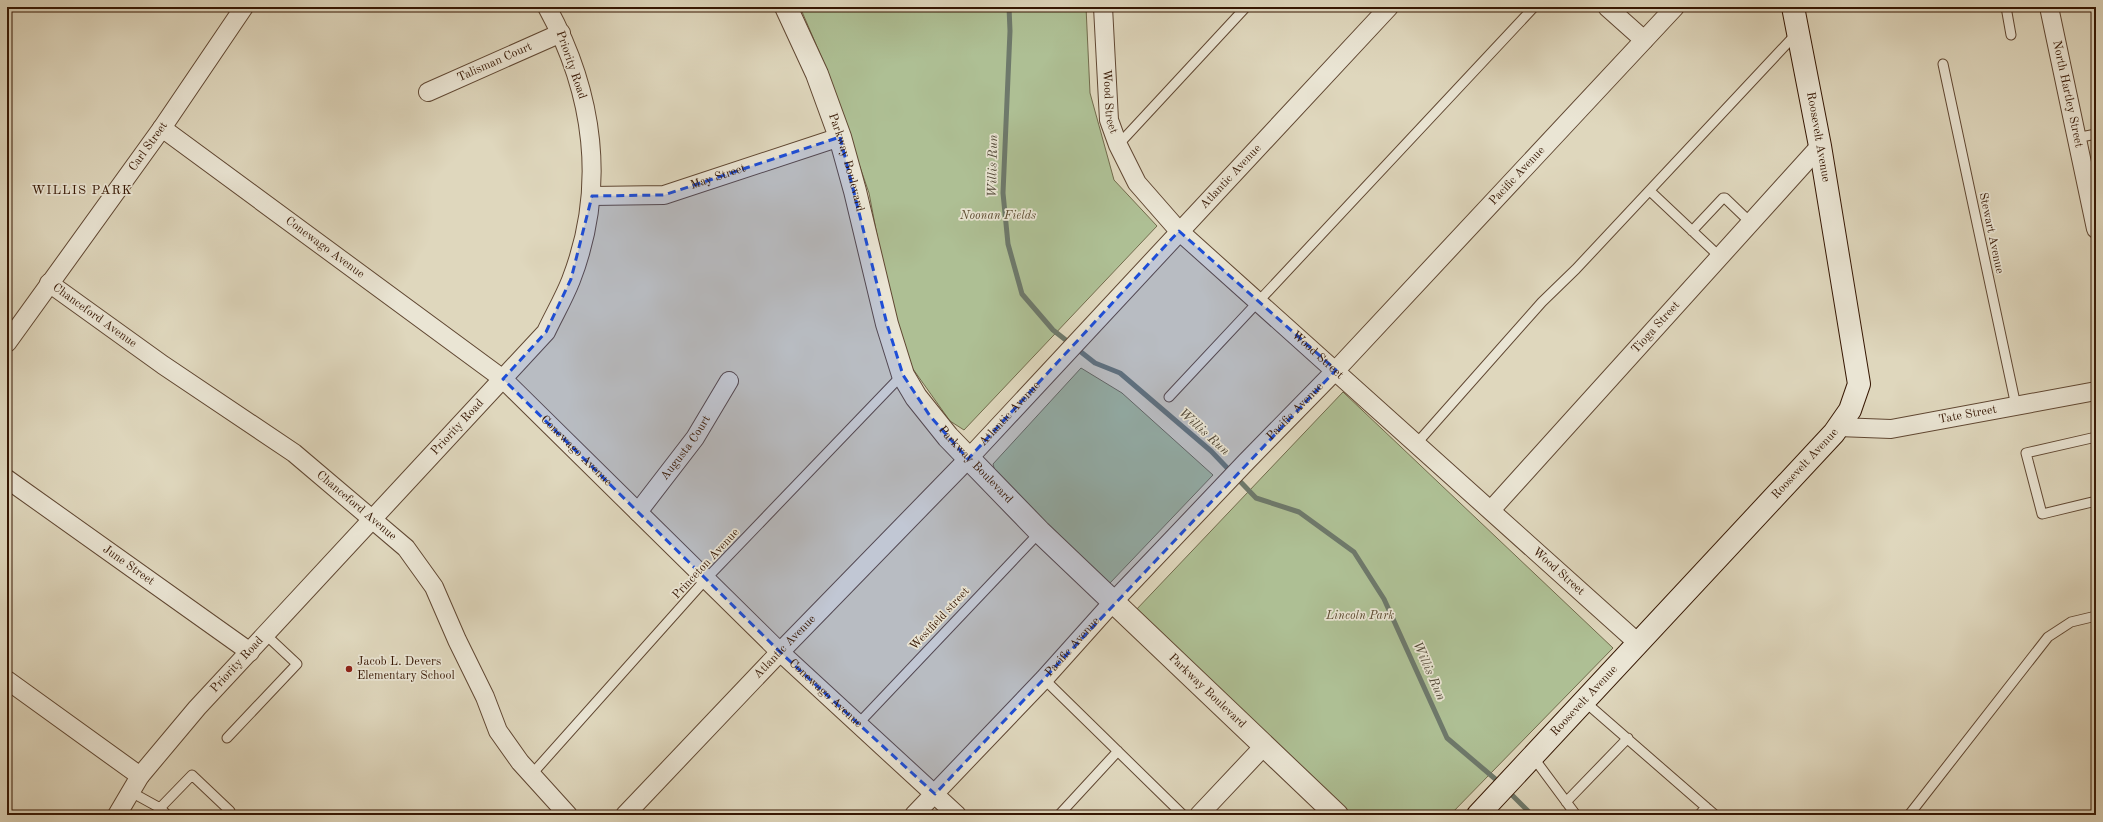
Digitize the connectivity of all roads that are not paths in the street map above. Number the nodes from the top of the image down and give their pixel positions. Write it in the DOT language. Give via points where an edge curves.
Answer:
graph roads {
  1 [pos="244,7"];
  2 [pos="547,7"];
  3 [pos="786,7"];
  4 [pos="1246,7"];
  5 [pos="1389,7"];
  6 [pos="1534,7"];
  7 [pos="1607,7"];
  8 [pos="1675,7"];
  9 [pos="1793,7"];
  10 [pos="2006,7"];
  11 [pos="2049,7"];
  12 [pos="1104,8"];
  13 [pos="561,32"];
  14 [pos="1798,32"];
  15 [pos="2011,35"];
  16 [pos="1644,40"];
  17 [pos="1943,64"];
  18 [pos="428,92"];
  19 [pos="162,128"];
  20 [pos="2096,134"];
  21 [pos="840,137"];
  22 [pos="2076,138"];
  23 [pos="1118,145"];
  24 [pos="1820,146"];
  25 [pos="1650,191"];
  26 [pos="592,196"];
  27 [pos="1751,223"];
  28 [pos="2096,228"];
  29 [pos="1179,231"];
  30 [pos="1692,231"];
  31 [pos="1720,257"];
  32 [pos="49,283"];
  33 [pos="1258,300"];
  34 [pos="7,343"];
  35 [pos="1336,370"];
  36 [pos="903,375"];
  37 [pos="503,379"];
  38 [pos="729,381"];
  39 [pos="2096,391"];
  40 [pos="1169,397"];
  41 [pos="2016,406"];
  42 [pos="1838,427"];
  43 [pos="2096,437"];
  44 [pos="1417,443"];
  45 [pos="968,459"];
  46 [pos="7,479"];
  47 [pos="2096,501"];
  48 [pos="1491,510"];
  49 [pos="638,512"];
  50 [pos="374,519"];
  51 [pos="1040,532"];
  52 [pos="706,579"];
  53 [pos="1113,602"];
  54 [pos="2096,616"];
  55 [pos="266,635"];
  56 [pos="1638,643"];
  57 [pos="250,652"];
  58 [pos="780,652"];
  59 [pos="1044,679"];
  60 [pos="7,680"];
  61 [pos="1584,701"];
  62 [pos="858,724"];
  63 [pos="227,738"];
  64 [pos="1628,738"];
  65 [pos="1264,746"];
  66 [pos="1118,751"];
  67 [pos="1527,762"];
  68 [pos="532,774"];
  69 [pos="140,776"];
  70 [pos="131,792"];
  71 [pos="935,794"];
  72 [pos="1566,802"];
  73 [pos="1706,807"];
  74 [pos="160,808"];
  75 [pos="230,811"];
  76 [pos="117,815"];
  77 [pos="167,815"];
  78 [pos="568,815"];
  79 [pos="625,815"];
  80 [pos="914,815"];
  81 [pos="957,815"];
  82 [pos="1059,815"];
  83 [pos="1183,815"];
  84 [pos="1199,815"];
  85 [pos="1337,815"];
  86 [pos="1478,815"];
  87 [pos="1576,815"];
  88 [pos="1699,815"];
  89 [pos="1715,815"];
  90 [pos="1909,815"];
  1 -- 19 [label="street, Carl Street"];
  2 -- 13 [label="street, Priority Road"];
  3 -- 21 [label="street, Parkway Boulevard" via="817,74"];
  4 -- 23 [label="lane"];
  5 -- 29 [label="street, Atlantic Avenue"];
  6 -- 33 [label="lane"];
  7 -- 16 [label="street"];
  8 -- 16 [label="street, Pacific Avenue"];
  9 -- 14 [label="street, Roosevelt Avenue"];
  10 -- 15 [label="lane"];
  11 -- 22 [label="street, North Hartley Street"];
  12 -- 23 [label="street, Wood Street" via="1109,120"];
  13 -- 18 [label="street, Talisman Court"];
  13 -- 26 [label="street, Priority Road" via="584,100 591,136"];
  14 -- 24 [label="street, Roosevelt Avenue"];
  14 -- 25 [label="lane"];
  16 -- 35 [label="street, Pacific Avenue"];
  17 -- 41 [label="lane, Stewart Avenue"];
  19 -- 32 [label="street, Carl Street"];
  19 -- 37 [label="street, Conewago Avenue"];
  20 -- 22 [label="lane"];
  21 -- 26 [label="street, May Street" via="664,195"];
  21 -- 36 [label="street, Parkway Boulevard" via="887,324"];
  22 -- 28 [label="street, North Hartley Street"];
  23 -- 29 [label="street, Wood Street" via="1137,183"];
  24 -- 27 [label="street, Tioga Street"];
  24 -- 42 [label="street, Roosevelt Avenue" via="1859,384 1850,410"];
  25 -- 30 [label="lane"];
  25 -- 44 [label="lane" via="1542,302"];
  26 -- 37 [label="street, Priority Road" via="571,279 546,332"];
  27 -- 30 [label="lane" via="1723,198"];
  27 -- 31 [label="street, Tioga Street"];
  29 -- 33 [label="street, Wood Street"];
  29 -- 45 [label="street, Atlantic Avenue"];
  30 -- 31 [label="lane"];
  31 -- 48 [label="street, Tioga Street"];
  32 -- 34 [label="street, Carl Street"];
  32 -- 50 [label="street, Chanceford Avenue" via="163,365 294,453"];
  33 -- 35 [label="street, Wood Street"];
  33 -- 40 [label="lane"];
  35 -- 44 [label="street, Wood Street"];
  35 -- 53 [label="street, Pacific Avenue"];
  36 -- 45 [label="street, Parkway Boulevard" via="930,416"];
  36 -- 52 [label="lane, Princeton Avenue"];
  37 -- 49 [label="street, Conewago Avenue"];
  37 -- 50 [label="street, Priority Road"];
  38 -- 49 [label="street, Augusta Court" via="695,438"];
  39 -- 41 [label="street, Tate Street"];
  41 -- 42 [label="street, Tate Street" via="1891,429"];
  42 -- 56 [label="street, Roosevelt Avenue"];
  43 -- 47 [label="lane" via="2026,453 2042,514"];
  44 -- 48 [label="street, Wood Street"];
  45 -- 51 [label="street, Parkway Boulevard"];
  45 -- 58 [label="street, Atlantic Avenue"];
  46 -- 57 [label="street, June Street"];
  48 -- 56 [label="street, Wood Street"];
  49 -- 52 [label="street, Conewago Avenue"];
  50 -- 55 [label="street, Priority Road"];
  50 -- 68 [label="street, Chanceford Avenue" via="406,548 434,587 498,731"];
  51 -- 53 [label="street, Parkway Boulevard"];
  51 -- 62 [label="lane, Westfield street"];
  52 -- 58 [label="street, Conewago Avenue"];
  52 -- 68 [label="lane, Princeton Avenue"];
  53 -- 59 [label="street, Pacific Avenue"];
  53 -- 65 [label="street, Parkway Boulevard"];
  54 -- 90 [label="lane" via="2071,622 2048,637"];
  55 -- 57 [label="street, Priority Road"];
  55 -- 63 [label="lane" via="297,664"];
  56 -- 61 [label="street, Roosevelt Avenue"];
  57 -- 69 [label="street, Priority Road" via="197,708"];
  58 -- 62 [label="street, Conewago Avenue"];
  58 -- 79 [label="street, Atlantic Avenue"];
  59 -- 66 [label="lane"];
  59 -- 71 [label="street, Pacific Avenue"];
  60 -- 69 [label="street"];
  61 -- 64 [label="lane"];
  61 -- 67 [label="street, Roosevelt Avenue"];
  62 -- 71 [label="street, Conewago Avenue"];
  64 -- 72 [label="lane"];
  64 -- 73 [label="lane"];
  65 -- 84 [label="street"];
  65 -- 85 [label="street, Parkway Boulevard"];
  66 -- 82 [label="lane"];
  66 -- 83 [label="lane"];
  67 -- 72 [label="lane"];
  67 -- 86 [label="street, Roosevelt Avenue"];
  68 -- 78 [label="street, Chanceford Avenue"];
  69 -- 70 [label="street, Priority Road"];
  70 -- 74 [label="lane"];
  70 -- 76 [label="street, Priority Road"];
  71 -- 80 [label="street, Pacific Avenue"];
  71 -- 81 [label="street, Conewago Avenue"];
  72 -- 87 [label="lane"];
  73 -- 88 [label="lane"];
  73 -- 89 [label="lane"];
  74 -- 75 [label="lane" via="192,774"];
  74 -- 77 [label="lane"];
}
